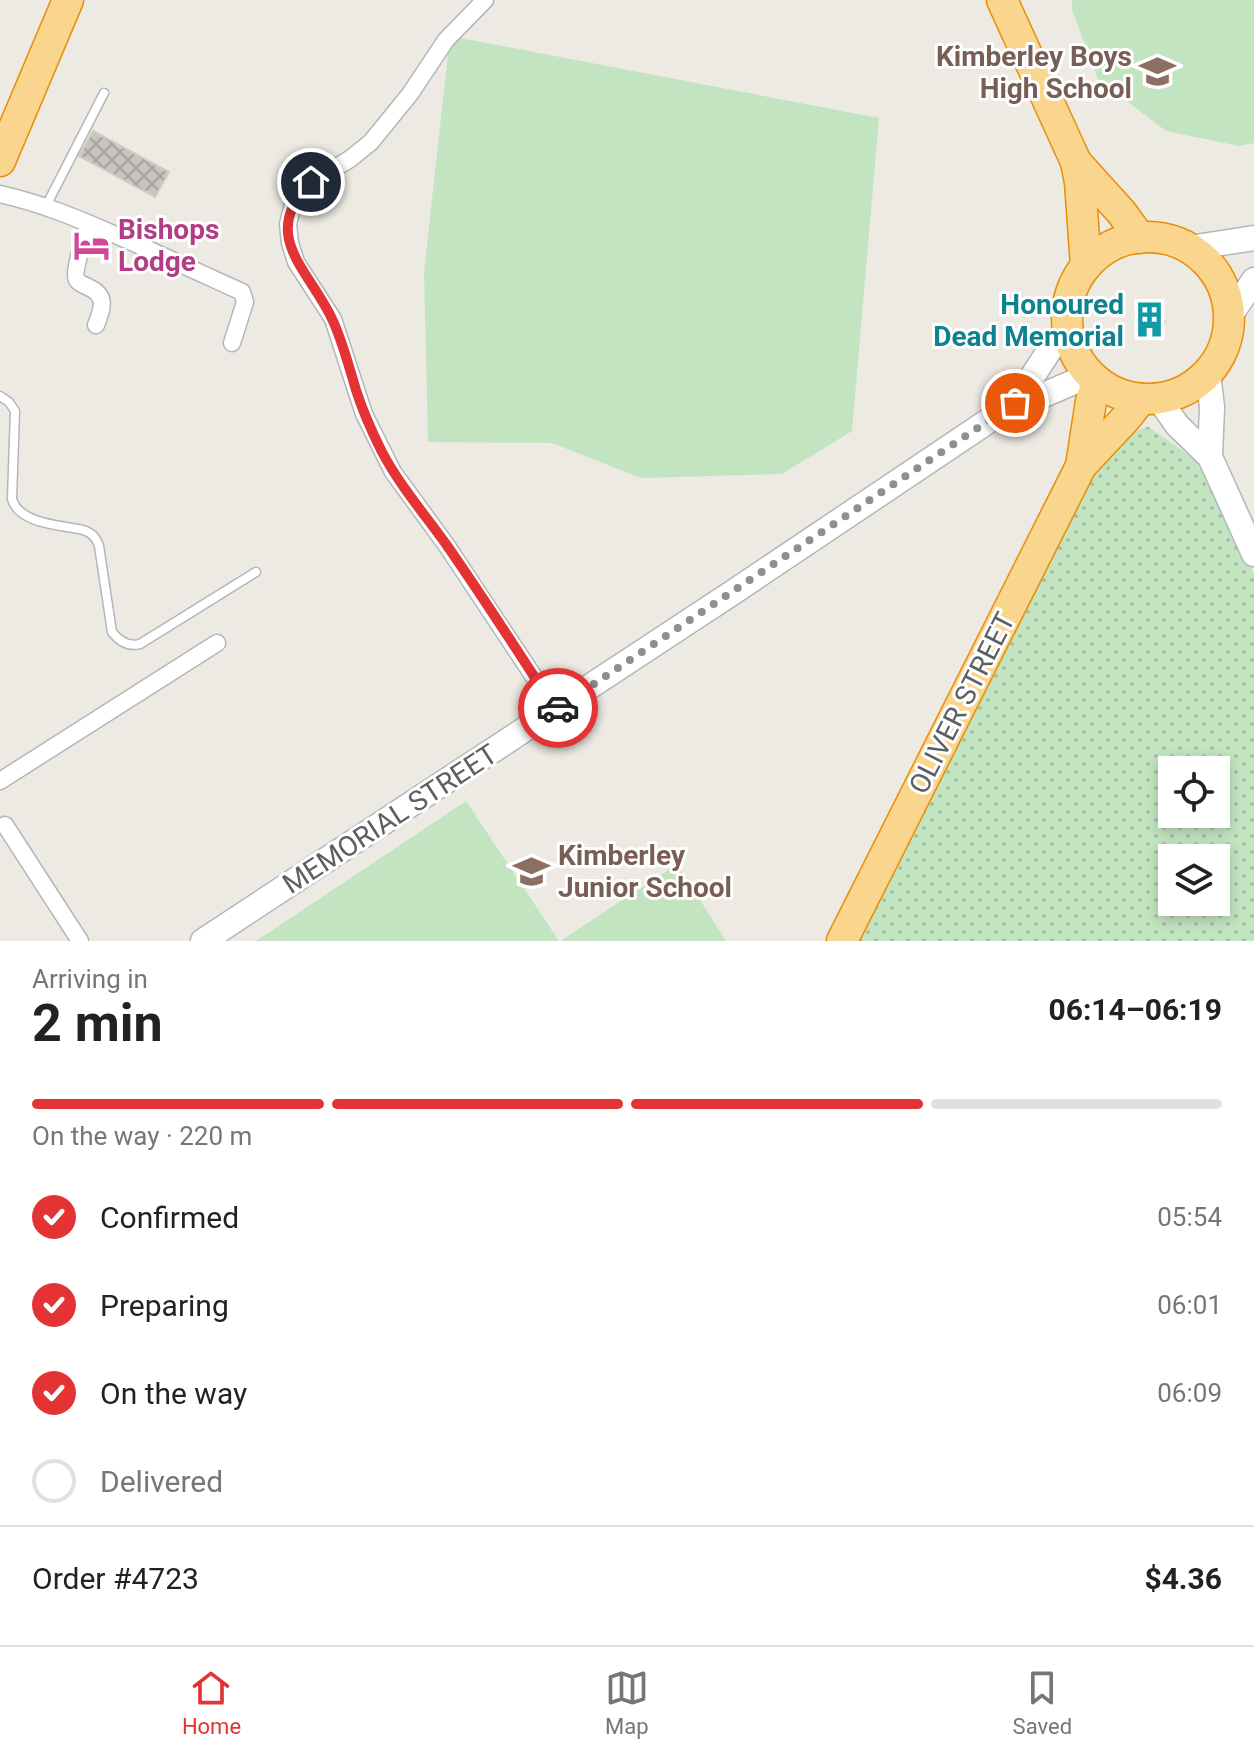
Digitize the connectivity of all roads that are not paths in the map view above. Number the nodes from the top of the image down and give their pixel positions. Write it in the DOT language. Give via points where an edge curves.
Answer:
graph roads {
  1 [pos="68,0"];
  2 [pos="485,0"];
  3 [pos="1002,0"];
  4 [pos="104,93"];
  5 [pos="0,161"];
  6 [pos="1076,162"];
  7 [pos="0,194"];
  8 [pos="46,206"];
  9 [pos="89,224"];
  10 [pos="1140,238"];
  11 [pos="1254,238"];
  12 [pos="1189,248"];
  13 [pos="1086,266"];
  14 [pos="1254,280"];
  15 [pos="1230,316"];
  16 [pos="96,325"];
  17 [pos="1067,329"];
  18 [pos="232,343"];
  19 [pos="1208,374"];
  20 [pos="1094,378"];
  21 [pos="0,396"];
  22 [pos="1150,399"];
  23 [pos="1015,403"];
  24 [pos="1210,457"];
  25 [pos="1081,466"];
  26 [pos="1254,554"];
  27 [pos="256,572"];
  28 [pos="217,643"];
  29 [pos="556,710"];
  30 [pos="0,781"];
  31 [pos="5,825"];
  32 [pos="80,941"];
  33 [pos="203,941"];
  34 [pos="842,941"];
  1 -- 5 [label="highway"];
  2 -- 29 [label="street" via="446,40 371,142 300,193 288,224 296,262 333,319 364,414 388,462"];
  3 -- 6 [label="highway"];
  4 -- 8 [label="lane"];
  6 -- 10 [label="highway"];
  6 -- 13 [label="highway"];
  7 -- 8 [label="street"];
  8 -- 9 [label="street"];
  9 -- 16 [label="street" via="76,279 100,296"];
  9 -- 18 [label="street" via="242,292 245,302"];
  10 -- 12 [label="highway" via="1166,239"];
  10 -- 13 [label="highway" via="1120,242"];
  11 -- 12 [label="street"];
  12 -- 15 [label="highway" via="1222,284"];
  13 -- 17 [label="highway" via="1069,299"];
  14 -- 15 [label="street"];
  15 -- 19 [label="highway" via="1224,347"];
  17 -- 20 [label="highway" via="1079,362"];
  17 -- 23 [label="street, MEMORIAL STREET"];
  19 -- 22 [label="highway" via="1185,390"];
  19 -- 24 [label="street"];
  20 -- 22 [label="highway" via="1118,394"];
  20 -- 23 [label="street, MEMORIAL STREET"];
  20 -- 25 [label="highway, OLIVER STREET"];
  21 -- 27 [label="lane" via="15,411 13,505 26,517 94,537 112,632 121,641 140,644"];
  22 -- 24 [label="street"];
  22 -- 25 [label="highway, OLIVER STREET"];
  23 -- 29 [label="street, MEMORIAL STREET"];
  24 -- 26 [label="street"];
  25 -- 34 [label="highway, OLIVER STREET"];
  28 -- 30 [label="street"];
  29 -- 33 [label="street, MEMORIAL STREET"];
  31 -- 32 [label="street"];
}
